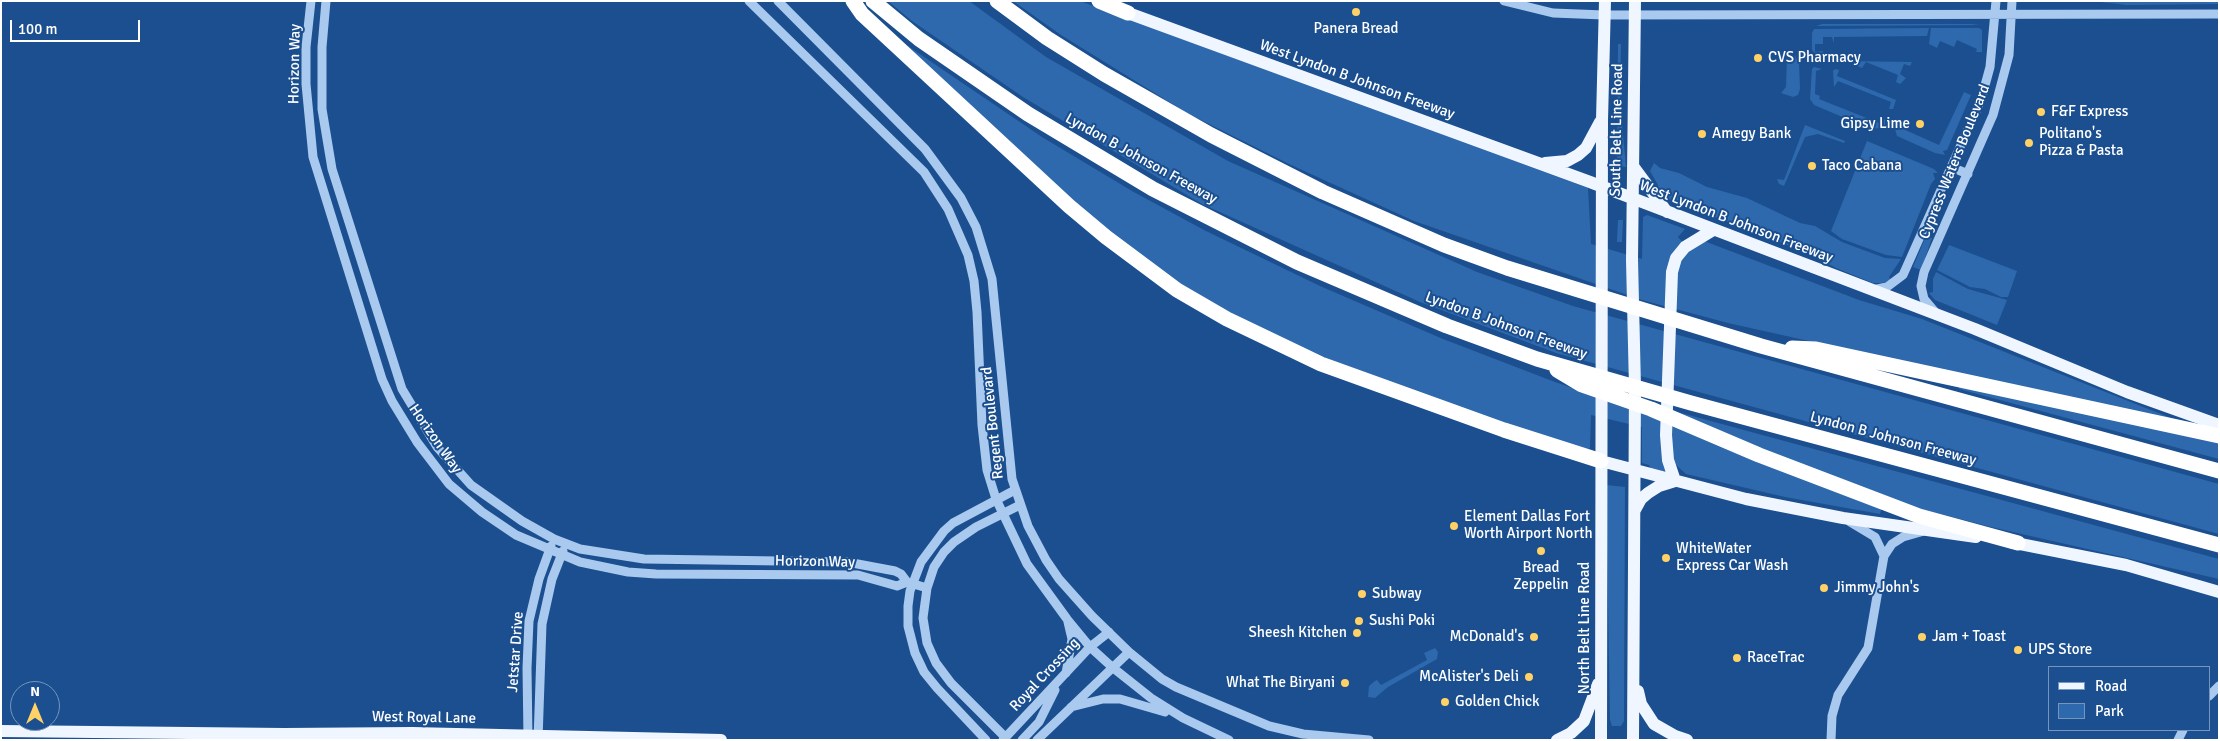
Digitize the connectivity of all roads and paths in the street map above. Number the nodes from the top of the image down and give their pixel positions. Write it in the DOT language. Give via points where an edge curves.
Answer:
graph roads {
  1 [pos="311,1"];
  2 [pos="326,1"];
  3 [pos="749,1"];
  4 [pos="778,1"];
  5 [pos="853,1"];
  6 [pos="873,1"];
  7 [pos="997,1"];
  8 [pos="1099,1"];
  9 [pos="1504,1"];
  10 [pos="1606,1"];
  11 [pos="1635,1"];
  12 [pos="1996,1"];
  13 [pos="2012,1"];
  14 [pos="1130,7"];
  15 [pos="2219,14"];
  16 [pos="1635,15"];
  17 [pos="1996,15"];
  18 [pos="1604,16"];
  19 [pos="2012,16"];
  20 [pos="306,47"];
  21 [pos="322,47"];
  22 [pos="1602,120"];
  23 [pos="1540,164"];
  24 [pos="1633,165"];
  25 [pos="1951,167"];
  26 [pos="1968,174"];
  27 [pos="1602,187"];
  28 [pos="1633,200"];
  29 [pos="1667,212"];
  30 [pos="1713,230"];
  31 [pos="1870,290"];
  32 [pos="375,303"];
  33 [pos="363,314"];
  34 [pos="379,315"];
  35 [pos="1949,319"];
  36 [pos="1761,346"];
  37 [pos="1538,359"];
  38 [pos="2219,425"];
  39 [pos="2219,436"];
  40 [pos="1601,460"];
  41 [pos="1635,471"];
  42 [pos="2219,471"];
  43 [pos="1675,481"];
  44 [pos="1015,490"];
  45 [pos="996,499"];
  46 [pos="1020,506"];
  47 [pos="1635,510"];
  48 [pos="1002,513"];
  49 [pos="1843,518"];
  50 [pos="1927,530"];
  51 [pos="554,539"];
  52 [pos="2018,543"];
  53 [pos="566,544"];
  54 [pos="2219,545"];
  55 [pos="550,550"];
  56 [pos="561,555"];
  57 [pos="1884,556"];
  58 [pos="620,557"];
  59 [pos="716,559"];
  60 [pos="617,569"];
  61 [pos="716,574"];
  62 [pos="910,583"];
  63 [pos="927,588"];
  64 [pos="2219,592"];
  65 [pos="1067,619"];
  66 [pos="1109,632"];
  67 [pos="1090,647"];
  68 [pos="1129,652"];
  69 [pos="1112,667"];
  70 [pos="1600,677"];
  71 [pos="1634,677"];
  72 [pos="1062,678"];
  73 [pos="951,683"];
  74 [pos="2219,686"];
  75 [pos="937,688"];
  76 [pos="2210,695"];
  77 [pos="1071,707"];
  78 [pos="1183,718"];
  79 [pos="1,731"];
  80 [pos="126,732"];
  81 [pos="255,737"];
  82 [pos="533,738"];
  83 [pos="1004,738"];
  84 [pos="144,740"];
  85 [pos="721,740"];
  86 [pos="986,740"];
  87 [pos="1022,740"];
  88 [pos="1037,740"];
  89 [pos="1229,740"];
  90 [pos="1368,740"];
  91 [pos="1557,740"];
  92 [pos="1601,740"];
  93 [pos="1633,740"];
  94 [pos="1687,740"];
  95 [pos="1831,740"];
  1 -- 20 [label="street, Horizon Way"];
  2 -- 21 [label="street, Horizon Way"];
  3 -- 45 [label="street, Regent Boulevard" via="924,172 948,209 968,255 974,281 982,425 987,470"];
  4 -- 44 [label="street, Regent Boulevard" via="925,149 961,198 976,227 992,279 1009,460"];
  5 -- 40 [label="highway" via="862,14 1069,206 1177,290 1227,319 1321,364 1504,430"];
  6 -- 37 [label="highway, Lyndon B Johnson Freeway" via="919,39 1028,114 1153,189 1297,262 1448,326"];
  7 -- 36 [label="highway" via="1047,38 1158,106 1268,165 1380,218 1507,268"];
  8 -- 14 [label="highway"];
  9 -- 18 [label="street" via="1553,14"];
  10 -- 18 [label="main road, South Belt Line Road"];
  11 -- 16 [label="main road, South Belt Line Road"];
  12 -- 17 [label="street, Cypress Waters Boulevard"];
  13 -- 19 [label="street, Cypress Waters Boulevard"];
  14 -- 23 [label="main road, West Lyndon B Johnson Freeway"];
  15 -- 19 [label="street"];
  16 -- 17 [label="street"];
  16 -- 18 [label="street"];
  16 -- 24 [label="main road, South Belt Line Road"];
  17 -- 19 [label="street"];
  17 -- 25 [label="street, Cypress Waters Boulevard" via="1986,86"];
  18 -- 22 [label="main road, South Belt Line Road"];
  19 -- 26 [label="street, Cypress Waters Boulevard" via="2002,87"];
  20 -- 21 [label="street"];
  20 -- 33 [label="street, Horizon Way" via="313,157"];
  21 -- 32 [label="street, Horizon Way" via="325,135 332,168"];
  22 -- 23 [label="main road" via="1586,148 1578,155 1567,161"];
  22 -- 27 [label="main road, South Belt Line Road"];
  23 -- 27 [label="main road, West Lyndon B Johnson Freeway"];
  24 -- 28 [label="main road, South Belt Line Road"];
  24 -- 29 [label="main road"];
  25 -- 26 [label="street"];
  25 -- 31 [label="street, Cypress Waters Boulevard" via="1903,274 1888,287"];
  26 -- 35 [label="street, Cypress Waters Boulevard" via="1924,272 1921,286 1927,304"];
  27 -- 28 [label="main road, West Lyndon B Johnson Freeway"];
  27 -- 40 [label="main road, North Belt Line Road"];
  28 -- 29 [label="main road, West Lyndon B Johnson Freeway"];
  28 -- 41 [label="main road, South Belt Line Road"];
  29 -- 30 [label="main road, West Lyndon B Johnson Freeway"];
  30 -- 31 [label="main road, West Lyndon B Johnson Freeway"];
  30 -- 43 [label="main road" via="1685,247 1676,258 1672,272 1666,435 1668,460"];
  31 -- 35 [label="main road, West Lyndon B Johnson Freeway"];
  32 -- 33 [label="street"];
  32 -- 34 [label="street, Horizon Way"];
  33 -- 34 [label="street"];
  33 -- 55 [label="street, Horizon Way" via="382,379 392,401 440,474 482,512 516,535"];
  34 -- 51 [label="street, Horizon Way" via="402,389 438,447 471,485 488,499"];
  35 -- 38 [label="main road, West Lyndon B Johnson Freeway" via="2127,392"];
  36 -- 39 [label="highway" via="1816,349"];
  36 -- 42 [label="highway"];
  37 -- 52 [label="highway" via="1582,385 1651,409 1759,455 1919,516"];
  37 -- 54 [label="highway, Lyndon B Johnson Freeway"];
  40 -- 41 [label="main road"];
  40 -- 70 [label="main road, North Belt Line Road"];
  41 -- 43 [label="main road"];
  41 -- 47 [label="main road"];
  43 -- 47 [label="main road" via="1648,493"];
  43 -- 49 [label="main road"];
  44 -- 45 [label="street"];
  44 -- 46 [label="street, Regent Boulevard"];
  45 -- 48 [label="street, Regent Boulevard"];
  45 -- 62 [label="street" via="944,531"];
  46 -- 48 [label="street"];
  46 -- 66 [label="street, Regent Boulevard" via="1050,567"];
  47 -- 71 [label="main road"];
  48 -- 63 [label="street" via="954,542 934,567"];
  48 -- 65 [label="street, Regent Boulevard" via="1027,564"];
  49 -- 50 [label="main road"];
  49 -- 57 [label="street" via="1875,537"];
  50 -- 52 [label="main road"];
  50 -- 57 [label="street" via="1903,537 1892,544"];
  51 -- 53 [label="street, Horizon Way"];
  51 -- 55 [label="street, Jetstar Drive"];
  52 -- 64 [label="main road" via="2126,565"];
  53 -- 56 [label="street, Jetstar Drive"];
  53 -- 58 [label="street, Horizon Way"];
  55 -- 56 [label="street, Horizon Way"];
  55 -- 82 [label="street, Jetstar Drive" via="529,621"];
  56 -- 60 [label="street, Horizon Way"];
  56 -- 82 [label="street, Jetstar Drive" via="542,624"];
  57 -- 95 [label="street" via="1868,648 1838,695 1832,716"];
  58 -- 59 [label="street, Horizon Way"];
  58 -- 60 [label="street"];
  59 -- 61 [label="street"];
  59 -- 62 [label="street, Horizon Way" via="847,562 895,571"];
  60 -- 61 [label="street, Horizon Way" via="656,574"];
  61 -- 62 [label="street, Horizon Way" via="843,574 897,586"];
  62 -- 63 [label="street, Horizon Way"];
  62 -- 75 [label="street" via="908,626 915,653"];
  63 -- 73 [label="street" via="923,618 927,642"];
  65 -- 67 [label="street, Regent Boulevard"];
  65 -- 72 [label="street" via="1072,639"];
  66 -- 67 [label="street, Royal Crossing"];
  66 -- 68 [label="street, Regent Boulevard"];
  67 -- 69 [label="street, Regent Boulevard"];
  67 -- 72 [label="street, Royal Crossing"];
  68 -- 69 [label="street"];
  68 -- 90 [label="street, Regent Boulevard" via="1168,682 1247,718 1303,734"];
  69 -- 77 [label="street"];
  69 -- 78 [label="street, Regent Boulevard"];
  70 -- 91 [label="main road" via="1584,721"];
  70 -- 92 [label="main road, North Belt Line Road"];
  71 -- 93 [label="main road"];
  71 -- 94 [label="main road" via="1640,704 1654,724"];
  72 -- 83 [label="street, Royal Crossing"];
  72 -- 87 [label="street" via="1040,722"];
  73 -- 75 [label="street"];
  73 -- 83 [label="street"];
  74 -- 76 [label="street"];
  75 -- 86 [label="street"];
  77 -- 78 [label="street" via="1103,699 1120,699"];
  77 -- 88 [label="street"];
  78 -- 89 [label="street, Regent Boulevard"];
  79 -- 80 [label="main road, West Royal Lane"];
  80 -- 81 [label="main road, West Royal Lane"];
  80 -- 84 [label="main road, West Royal Lane"];
  81 -- 82 [label="main road, West Royal Lane" via="412,732"];
  82 -- 85 [label="main road, West Royal Lane"];
}
